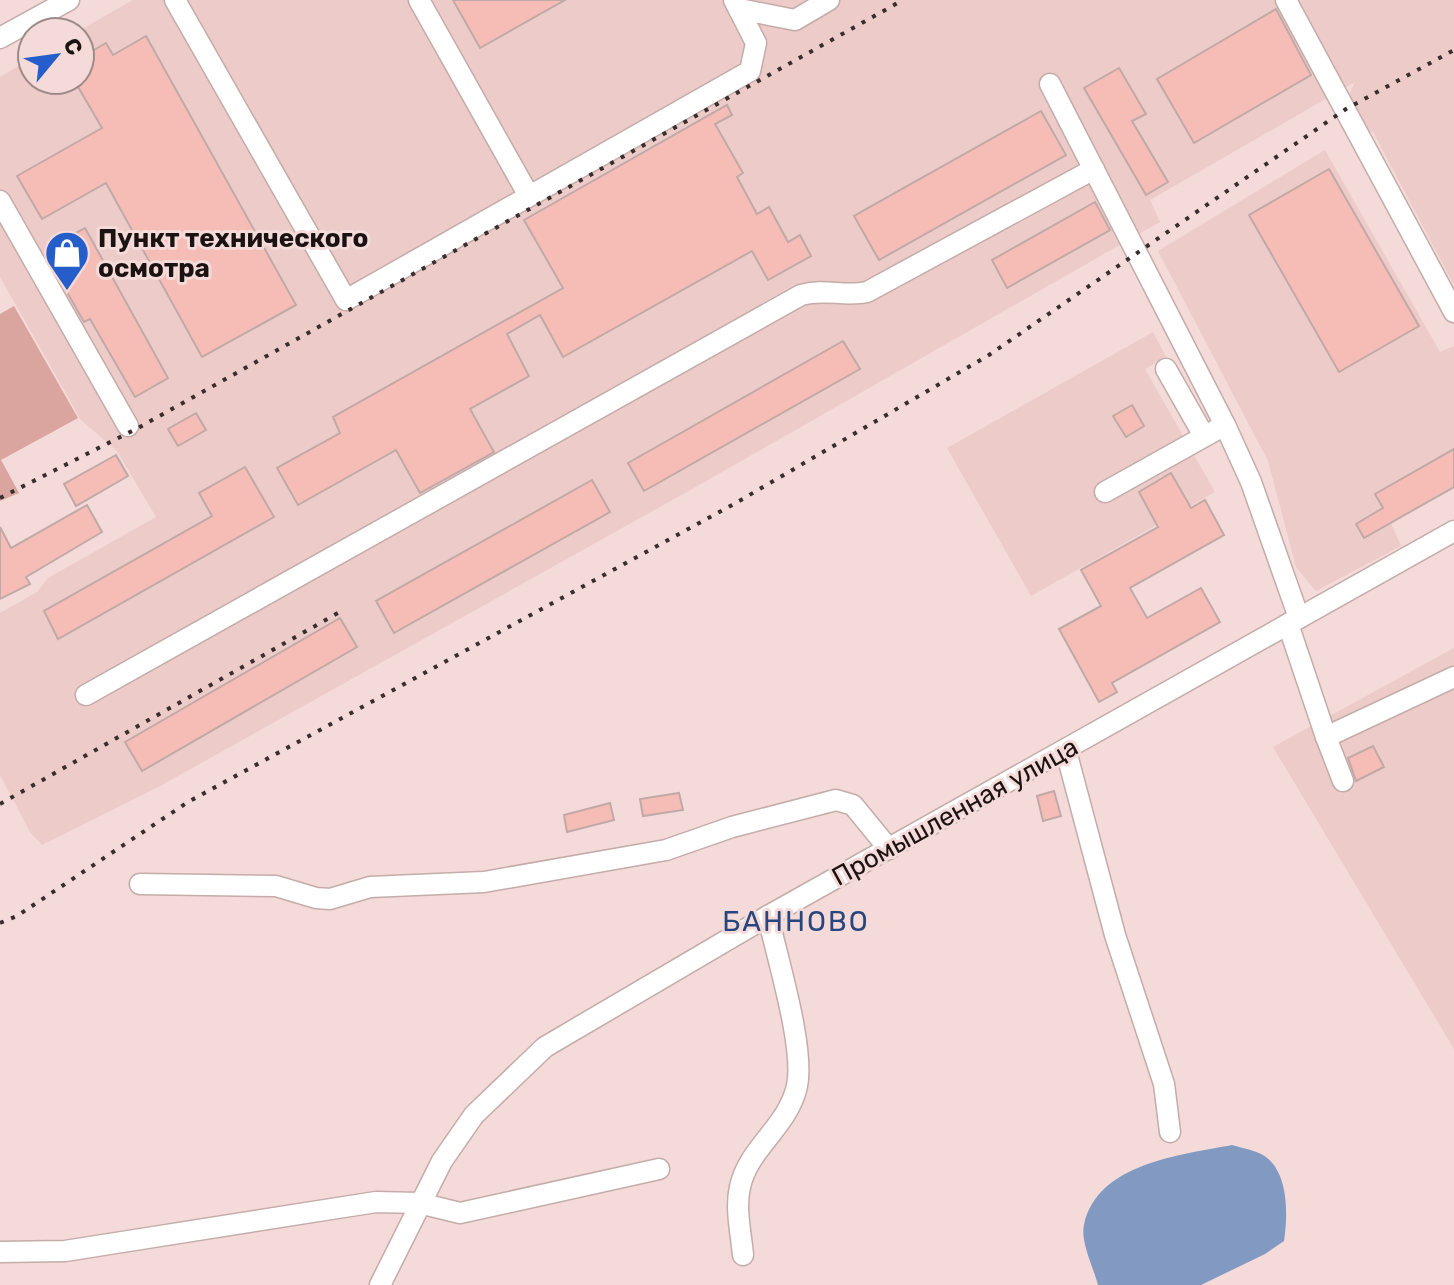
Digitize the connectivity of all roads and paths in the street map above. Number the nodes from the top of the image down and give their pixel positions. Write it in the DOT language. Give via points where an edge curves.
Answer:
graph roads {
  1 [pos="69,0"];
  2 [pos="175,0"];
  3 [pos="419,0"];
  4 [pos="829,0"];
  5 [pos="1286,0"];
  6 [pos="737,5"];
  7 [pos="0,38"];
  8 [pos="1050,84"];
  9 [pos="1094,169"];
  10 [pos="529,196"];
  11 [pos="0,201"];
  12 [pos="1454,312"];
  13 [pos="1166,369"];
  14 [pos="1225,425"];
  15 [pos="128,426"];
  16 [pos="1204,436"];
  17 [pos="1105,492"];
  18 [pos="1454,531"];
  19 [pos="1293,621"];
  20 [pos="1454,677"];
  21 [pos="86,695"];
  22 [pos="1326,737"];
  23 [pos="1066,751"];
  24 [pos="1343,781"];
  25 [pos="889,849"];
  26 [pos="140,884"];
  27 [pos="768,916"];
  28 [pos="1170,1132"];
  29 [pos="659,1169"];
  30 [pos="419,1203"];
  31 [pos="0,1252"];
  32 [pos="743,1255"];
  33 [pos="380,1285"];
  1 -- 7 [label="street"];
  2 -- 10 [label="street" via="346,300"];
  3 -- 10 [label="street"];
  4 -- 6 [label="street" via="795,20"];
  5 -- 12 [label="street"];
  6 -- 10 [label="street" via="756,43 750,71"];
  8 -- 9 [label="street"];
  9 -- 14 [label="street"];
  9 -- 21 [label="street" via="867,292 818,290 801,295"];
  11 -- 15 [label="street"];
  13 -- 16 [label="street"];
  14 -- 16 [label="street"];
  14 -- 19 [label="street" via="1251,482"];
  16 -- 17 [label="street"];
  18 -- 19 [label="street, Промышленная улица"];
  19 -- 22 [label="street"];
  19 -- 23 [label="street, Промышленная улица"];
  20 -- 22 [label="street"];
  22 -- 24 [label="street"];
  23 -- 25 [label="street, Промышленная улица"];
  23 -- 28 [label="street" via="1115,935 1164,1084"];
  25 -- 26 [label="street" via="853,805 836,800 666,850 484,882 370,887 330,899 276,886"];
  25 -- 27 [label="street, Промышленная улица"];
  27 -- 30 [label="street, Промышленная улица" via="545,1047 474,1115"];
  27 -- 32 [label="street" via="798,1059 797,1086 786,1118 751,1160 740,1183"];
  29 -- 30 [label="street" via="460,1213"];
  30 -- 31 [label="street" via="376,1202 65,1251"];
  30 -- 33 [label="street, Промышленная улица"];
}
